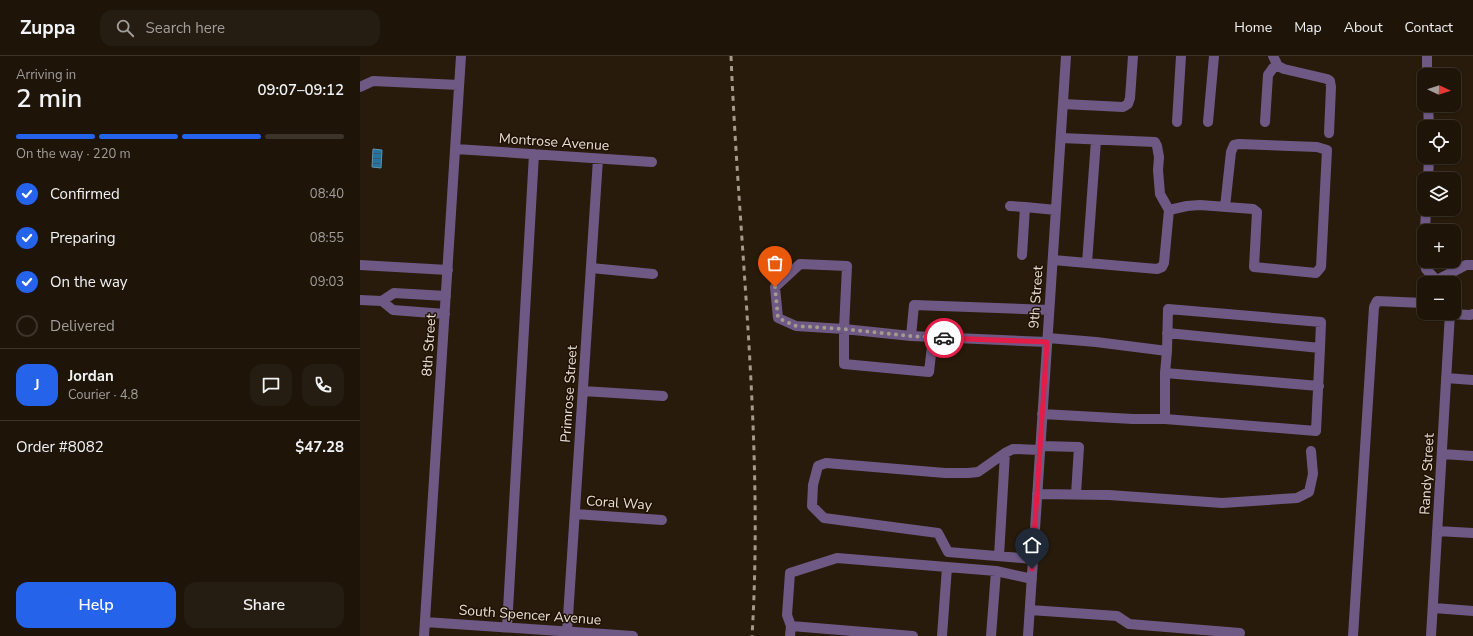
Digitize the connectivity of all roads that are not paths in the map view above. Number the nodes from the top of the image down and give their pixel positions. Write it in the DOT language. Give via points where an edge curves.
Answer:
graph roads {
  1 [pos="461,56"];
  2 [pos="1066,56"];
  3 [pos="1133,56"];
  4 [pos="1181,56"];
  5 [pos="1214,56"];
  6 [pos="1273,56"];
  7 [pos="1427,56"];
  8 [pos="1278,66"];
  9 [pos="1427,68"];
  10 [pos="459,85"];
  11 [pos="360,87"];
  12 [pos="1063,104"];
  13 [pos="1177,122"];
  14 [pos="1208,122"];
  15 [pos="1265,122"];
  16 [pos="1329,133"];
  17 [pos="1061,138"];
  18 [pos="1096,140"];
  19 [pos="456,149"];
  20 [pos="534,154"];
  21 [pos="598,159"];
  22 [pos="652,162"];
  23 [pos="1010,206"];
  24 [pos="1025,207"];
  25 [pos="1225,207"];
  26 [pos="1056,210"];
  27 [pos="1169,210"];
  28 [pos="1022,255"];
  29 [pos="1052,260"];
  30 [pos="1087,263"];
  31 [pos="360,265"];
  32 [pos="1473,265"];
  33 [pos="591,268"];
  34 [pos="1426,268"];
  35 [pos="448,270"];
  36 [pos="653,274"];
  37 [pos="1433,276"];
  38 [pos="1447,276"];
  39 [pos="446,296"];
  40 [pos="360,300"];
  41 [pos="382,301"];
  42 [pos="1417,303"];
  43 [pos="1049,310"];
  44 [pos="445,314"];
  45 [pos="1473,314"];
  46 [pos="1461,315"];
  47 [pos="1450,320"];
  48 [pos="844,329"];
  49 [pos="1167,333"];
  50 [pos="911,336"];
  51 [pos="933,337"];
  52 [pos="1047,340"];
  53 [pos="1320,348"];
  54 [pos="1167,351"];
  55 [pos="1165,373"];
  56 [pos="1446,378"];
  57 [pos="1473,380"];
  58 [pos="1318,386"];
  59 [pos="583,391"];
  60 [pos="663,396"];
  61 [pos="1042,414"];
  62 [pos="1165,419"];
  63 [pos="1040,448"];
  64 [pos="1312,451"];
  65 [pos="1005,453"];
  66 [pos="1442,454"];
  67 [pos="1473,456"];
  68 [pos="1038,494"];
  69 [pos="1076,494"];
  70 [pos="575,514"];
  71 [pos="662,520"];
  72 [pos="1437,531"];
  73 [pos="1473,533"];
  74 [pos="999,556"];
  75 [pos="1033,559"];
  76 [pos="947,567"];
  77 [pos="996,571"];
  78 [pos="1032,579"];
  79 [pos="1434,608"];
  80 [pos="1030,610"];
  81 [pos="1473,610"];
  82 [pos="425,622"];
  83 [pos="507,627"];
  84 [pos="791,631"];
  85 [pos="567,632"];
  86 [pos="1240,633"];
  87 [pos="424,636"];
  88 [pos="633,636"];
  89 [pos="913,636"];
  90 [pos="942,636"];
  91 [pos="991,636"];
  92 [pos="1028,636"];
  93 [pos="1353,636"];
  94 [pos="1431,636"];
  1 -- 10 [label="street, 8th Street"];
  2 -- 12 [label="street, 9th Street"];
  3 -- 12 [label="street" via="1128,104 1123,107"];
  4 -- 13 [label="street"];
  5 -- 14 [label="street"];
  6 -- 8 [label="street"];
  7 -- 9 [label="street"];
  8 -- 15 [label="street" via="1268,75"];
  8 -- 16 [label="street" via="1330,81"];
  10 -- 11 [label="street" via="373,81"];
  10 -- 19 [label="street, 8th Street"];
  12 -- 17 [label="street, 9th Street"];
  17 -- 18 [label="street"];
  17 -- 26 [label="street, 9th Street"];
  18 -- 27 [label="street" via="1155,142 1159,157 1160,194"];
  18 -- 30 [label="street"];
  19 -- 20 [label="street, Montrose Avenue"];
  19 -- 35 [label="street, 8th Street"];
  20 -- 21 [label="street, Montrose Avenue"];
  20 -- 83 [label="street"];
  21 -- 22 [label="street, Montrose Avenue"];
  21 -- 33 [label="street, Primrose Street"];
  23 -- 24 [label="street"];
  24 -- 26 [label="street"];
  24 -- 28 [label="street"];
  25 -- 25 [label="street" via="1253,209 1256,212 1254,267 1316,273 1320,266 1327,150 1317,147 1234,145"];
  25 -- 27 [label="street" via="1187,206"];
  26 -- 29 [label="street, 9th Street"];
  27 -- 30 [label="street" via="1162,266 1157,269"];
  29 -- 30 [label="street"];
  29 -- 43 [label="street, 9th Street"];
  31 -- 35 [label="street"];
  32 -- 38 [label="street"];
  33 -- 36 [label="street"];
  33 -- 59 [label="street, Primrose Street"];
  34 -- 37 [label="street"];
  35 -- 39 [label="street, 8th Street"];
  39 -- 41 [label="street" via="394,293"];
  39 -- 44 [label="street, 8th Street"];
  40 -- 41 [label="street"];
  41 -- 44 [label="street" via="393,310"];
  42 -- 93 [label="street" via="1378,301 1374,307"];
  43 -- 50 [label="street" via="914,305"];
  43 -- 52 [label="street, 9th Street"];
  44 -- 82 [label="street, 8th Street"];
  45 -- 46 [label="street"];
  47 -- 56 [label="street, Randy Street"];
  48 -- 48 [label="street" via="847,266 800,264 775,287 778,318 796,326"];
  48 -- 50 [label="street"];
  48 -- 51 [label="street" via="844,364 929,372"];
  49 -- 53 [label="street"];
  49 -- 53 [label="street" via="1168,309 1321,322"];
  49 -- 54 [label="street"];
  50 -- 51 [label="street"];
  51 -- 52 [label="street"];
  52 -- 54 [label="street" via="1096,342"];
  52 -- 61 [label="street, 9th Street"];
  53 -- 58 [label="street"];
  54 -- 55 [label="street"];
  55 -- 58 [label="street"];
  55 -- 62 [label="street"];
  56 -- 57 [label="street"];
  56 -- 66 [label="street, Randy Street"];
  58 -- 62 [label="street" via="1316,431"];
  59 -- 60 [label="street"];
  59 -- 70 [label="street, Primrose Street"];
  61 -- 62 [label="street"];
  61 -- 63 [label="street, 9th Street"];
  63 -- 65 [label="street" via="1013,449"];
  63 -- 68 [label="street, 9th Street"];
  63 -- 69 [label="street" via="1079,447"];
  64 -- 69 [label="street" via="1313,474 1309,492 1297,498 1222,503"];
  65 -- 74 [label="street"];
  65 -- 74 [label="street" via="978,472 968,473 826,463 818,466 812,485 812,506 824,518 938,533 948,552"];
  66 -- 67 [label="street"];
  66 -- 72 [label="street, Randy Street"];
  68 -- 69 [label="street"];
  68 -- 75 [label="street, 9th Street"];
  70 -- 71 [label="street, Coral Way"];
  70 -- 85 [label="street, Primrose Street"];
  72 -- 73 [label="street"];
  72 -- 79 [label="street, Randy Street"];
  74 -- 75 [label="street"];
  75 -- 78 [label="street, 9th Street"];
  76 -- 77 [label="street"];
  76 -- 84 [label="street" via="837,558 790,573 787,615"];
  76 -- 90 [label="street"];
  77 -- 78 [label="street"];
  77 -- 91 [label="street"];
  78 -- 80 [label="street, 9th Street"];
  79 -- 81 [label="street"];
  79 -- 94 [label="street, Randy Street"];
  80 -- 86 [label="street" via="1117,616 1129,624"];
  80 -- 92 [label="street, 9th Street"];
  82 -- 83 [label="street, South Spencer Avenue"];
  82 -- 87 [label="street, 8th Street"];
  83 -- 85 [label="street, South Spencer Avenue"];
  84 -- 89 [label="street"];
  85 -- 88 [label="street, South Spencer Avenue"];
}
